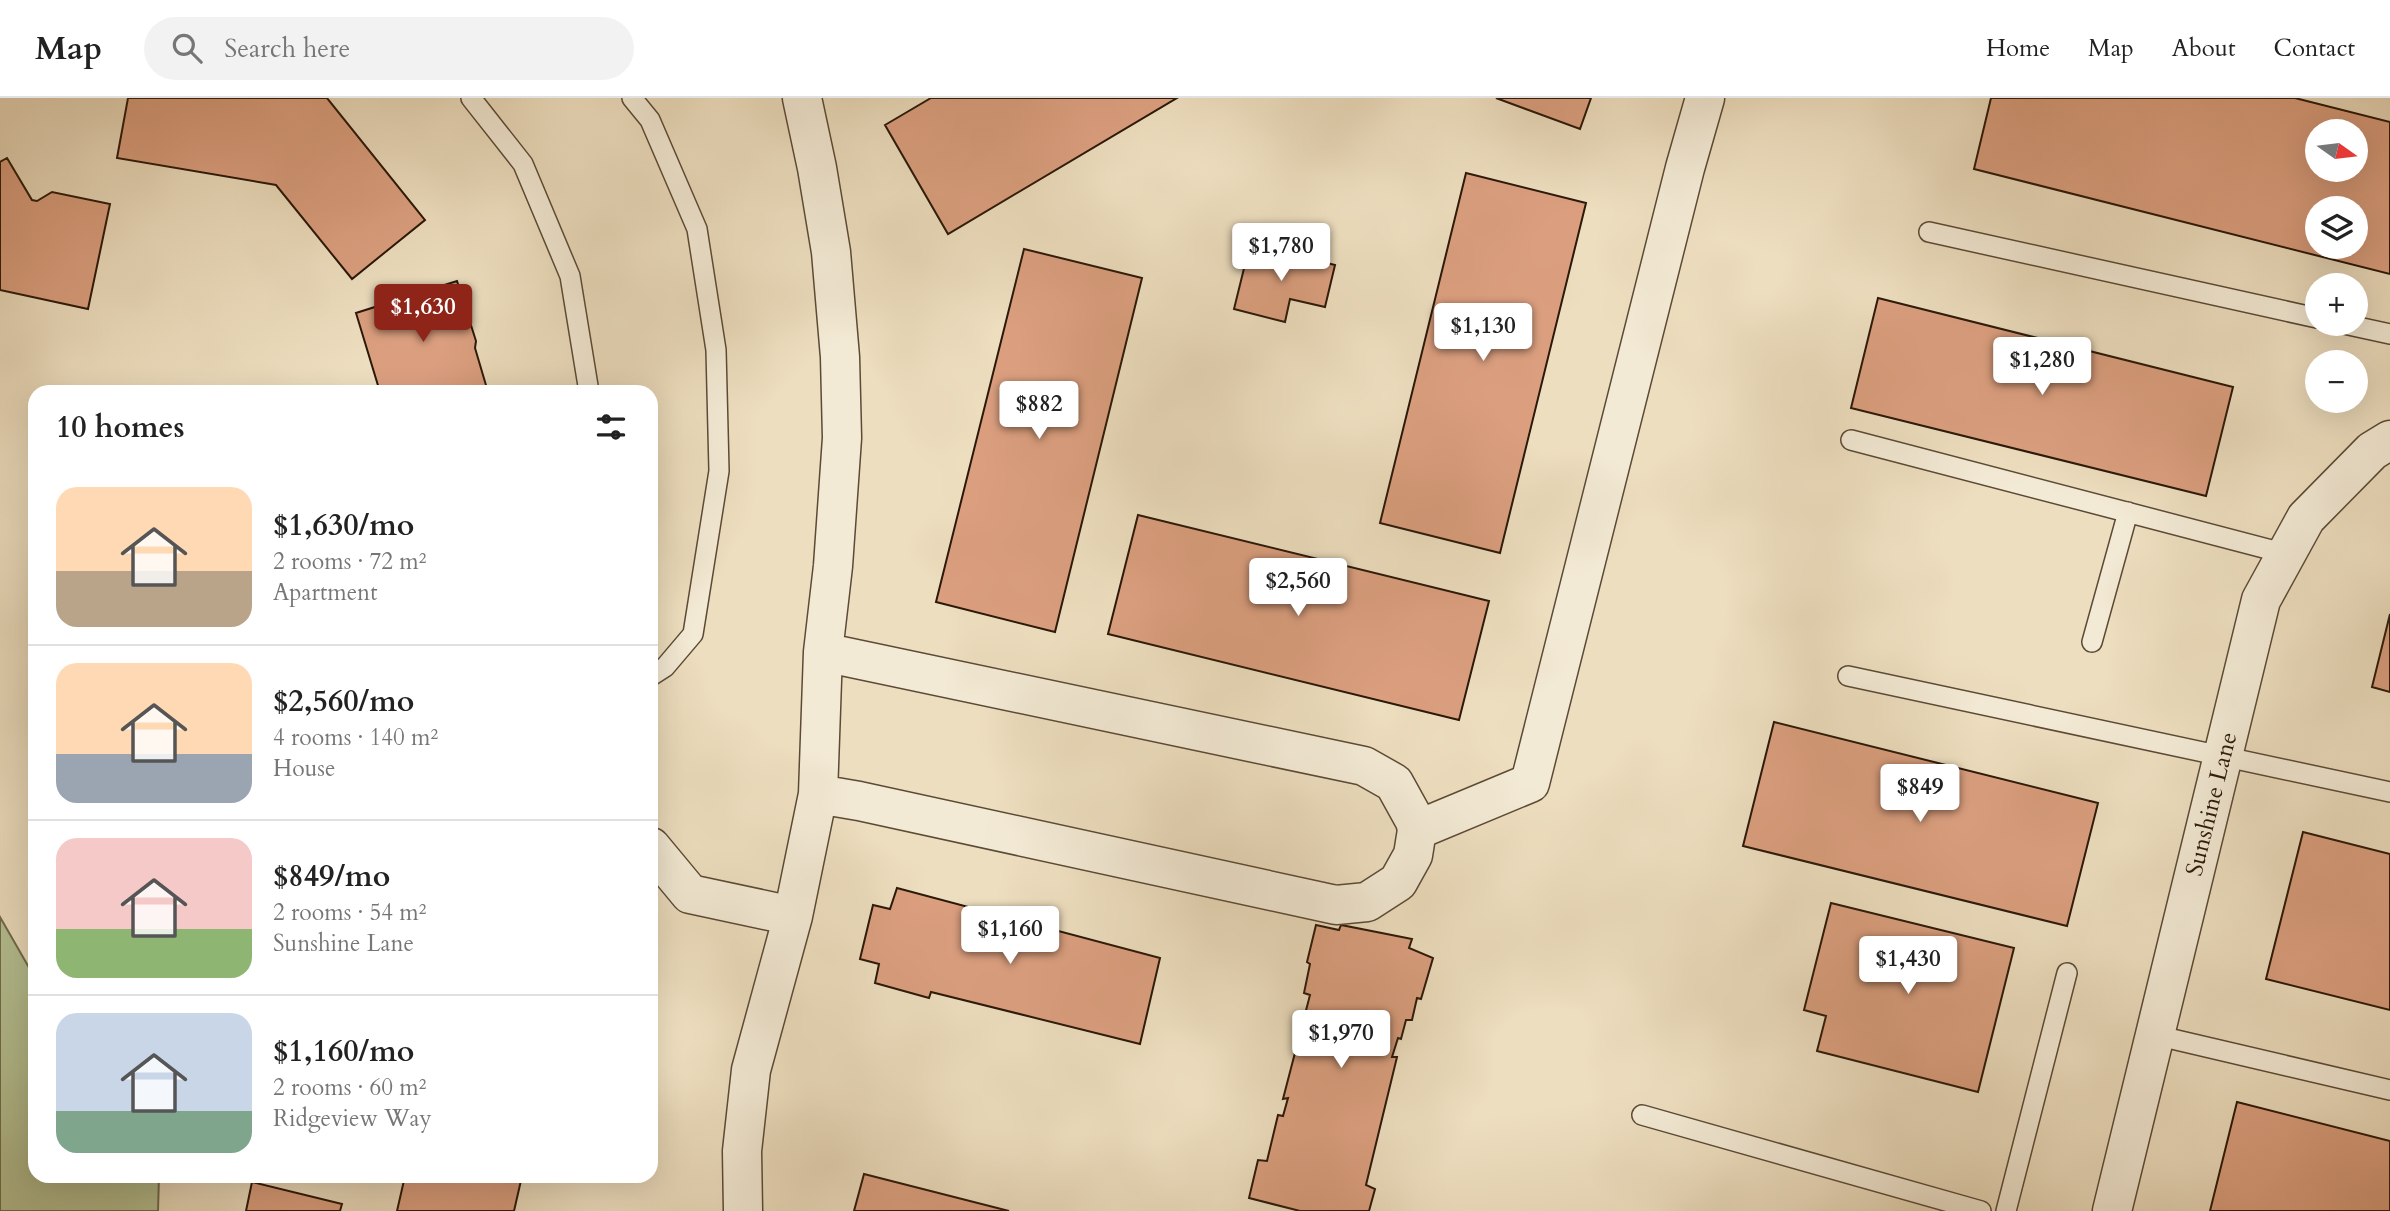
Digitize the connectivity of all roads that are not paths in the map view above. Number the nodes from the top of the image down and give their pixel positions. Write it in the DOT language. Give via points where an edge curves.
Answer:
graph roads {
  1 [pos="471,98"];
  2 [pos="632,98"];
  3 [pos="802,98"];
  4 [pos="1705,98"];
  5 [pos="1929,232"];
  6 [pos="2305,315"];
  7 [pos="2368,329"];
  8 [pos="2390,334"];
  9 [pos="589,385"];
  10 [pos="1851,440"];
  11 [pos="2390,440"];
  12 [pos="2128,512"];
  13 [pos="2287,554"];
  14 [pos="2092,642"];
  15 [pos="823,652"];
  16 [pos="658,672"];
  17 [pos="1848,676"];
  18 [pos="2222,757"];
  19 [pos="2390,792"];
  20 [pos="818,794"];
  21 [pos="1417,830"];
  22 [pos="658,856"];
  23 [pos="793,916"];
  24 [pos="2067,973"];
  25 [pos="2154,1035"];
  26 [pos="2390,1090"];
  27 [pos="1642,1115"];
  28 [pos="743,1211"];
  29 [pos="1981,1211"];
  30 [pos="2006,1211"];
  31 [pos="2112,1211"];
  1 -- 9 [label="lane" via="523,164 570,276"];
  2 -- 16 [label="lane" via="650,120 697,229 716,350 719,471 693,634"];
  3 -- 15 [label="street" via="831,251 841,357 842,438"];
  4 -- 21 [label="street" via="1530,783"];
  5 -- 6 [label="lane"];
  7 -- 8 [label="lane"];
  10 -- 12 [label="lane"];
  11 -- 13 [label="street, Sunshine Lane" via="2372,451 2306,518"];
  12 -- 13 [label="lane"];
  12 -- 14 [label="lane"];
  13 -- 18 [label="street, Sunshine Lane" via="2261,600"];
  15 -- 20 [label="street"];
  15 -- 21 [label="street" via="1364,766 1394,783"];
  17 -- 18 [label="lane"];
  18 -- 19 [label="lane"];
  18 -- 25 [label="street, Sunshine Lane"];
  20 -- 21 [label="street" via="1336,905 1367,902 1398,882 1413,855"];
  20 -- 23 [label="street"];
  22 -- 23 [label="street" via="690,894"];
  23 -- 28 [label="street" via="751,1070 742,1151"];
  24 -- 30 [label="lane"];
  25 -- 26 [label="lane"];
  25 -- 31 [label="street, Sunshine Lane"];
  27 -- 29 [label="lane"];
}
